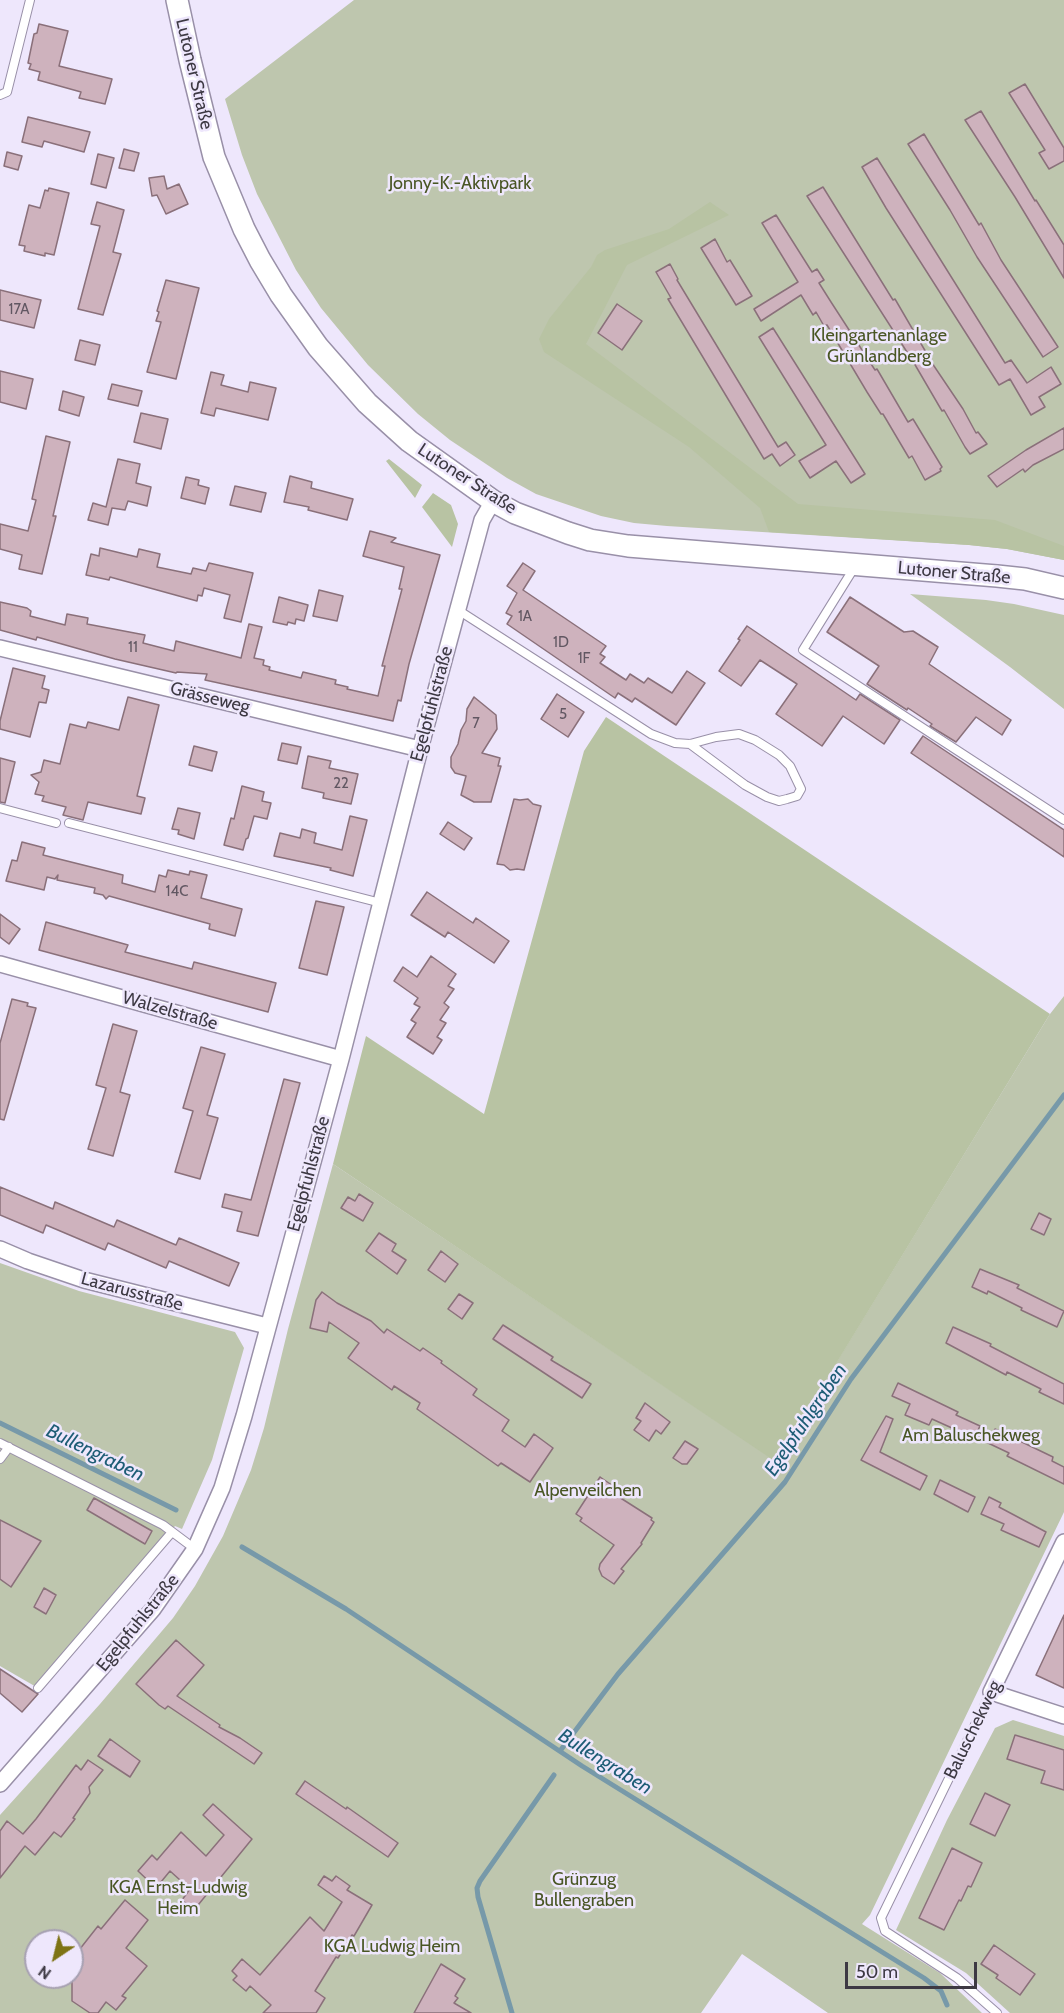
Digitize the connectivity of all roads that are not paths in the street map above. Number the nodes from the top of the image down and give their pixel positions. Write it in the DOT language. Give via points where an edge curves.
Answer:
graph roads {
  1 [pos="30,0"];
  2 [pos="177,0"];
  3 [pos="0,95"];
  4 [pos="493,501"];
  5 [pos="856,564"];
  6 [pos="1064,588"];
  7 [pos="458,610"];
  8 [pos="0,648"];
  9 [pos="690,744"];
  10 [pos="420,749"];
  11 [pos="0,808"];
  12 [pos="1064,820"];
  13 [pos="56,823"];
  14 [pos="69,823"];
  15 [pos="381,903"];
  16 [pos="0,964"];
  17 [pos="341,1059"];
  18 [pos="0,1249"];
  19 [pos="267,1326"];
  20 [pos="0,1443"];
  21 [pos="9,1447"];
  22 [pos="0,1459"];
  23 [pos="172,1532"];
  24 [pos="1064,1542"];
  25 [pos="195,1549"];
  26 [pos="38,1688"];
  27 [pos="991,1692"];
  28 [pos="1064,1716"];
  29 [pos="0,1784"];
  30 [pos="997,2013"];
  1 -- 3 [label="lane" via="7,92"];
  2 -- 4 [label="street, Lutoner Straße" via="214,157 244,229 281,295 318,347 367,403 409,441"];
  4 -- 5 [label="street, Lutoner Straße" via="568,533 628,546"];
  4 -- 7 [label="street, Egelpfuhlstraße" via="482,520"];
  5 -- 6 [label="street, Lutoner Straße" via="1025,579"];
  5 -- 12 [label="lane" via="803,650"];
  7 -- 9 [label="lane" via="651,734"];
  7 -- 10 [label="street, Egelpfuhlstraße"];
  8 -- 10 [label="street, Grässeweg"];
  9 -- 9 [label="lane" via="739,734 755,740 790,766 801,789 797,796 788,799 767,797"];
  10 -- 15 [label="street, Egelpfuhlstraße"];
  11 -- 13 [label="lane"];
  14 -- 15 [label="lane"];
  15 -- 17 [label="street, Egelpfuhlstraße"];
  16 -- 17 [label="street, Walzelstraße"];
  17 -- 19 [label="street, Egelpfuhlstraße"];
  18 -- 19 [label="street, Lazarusstraße" via="84,1280"];
  19 -- 25 [label="street, Egelpfuhlstraße" via="222,1488"];
  20 -- 21 [label="lane"];
  21 -- 22 [label="lane"];
  21 -- 23 [label="lane"];
  23 -- 25 [label="lane"];
  23 -- 26 [label="lane"];
  24 -- 27 [label="street, Baluschekweg"];
  25 -- 29 [label="street, Egelpfuhlstraße" via="153,1609"];
  27 -- 28 [label="street"];
  27 -- 30 [label="lane, Baluschekweg" via="881,1918 885,1930 957,1978"];
}
